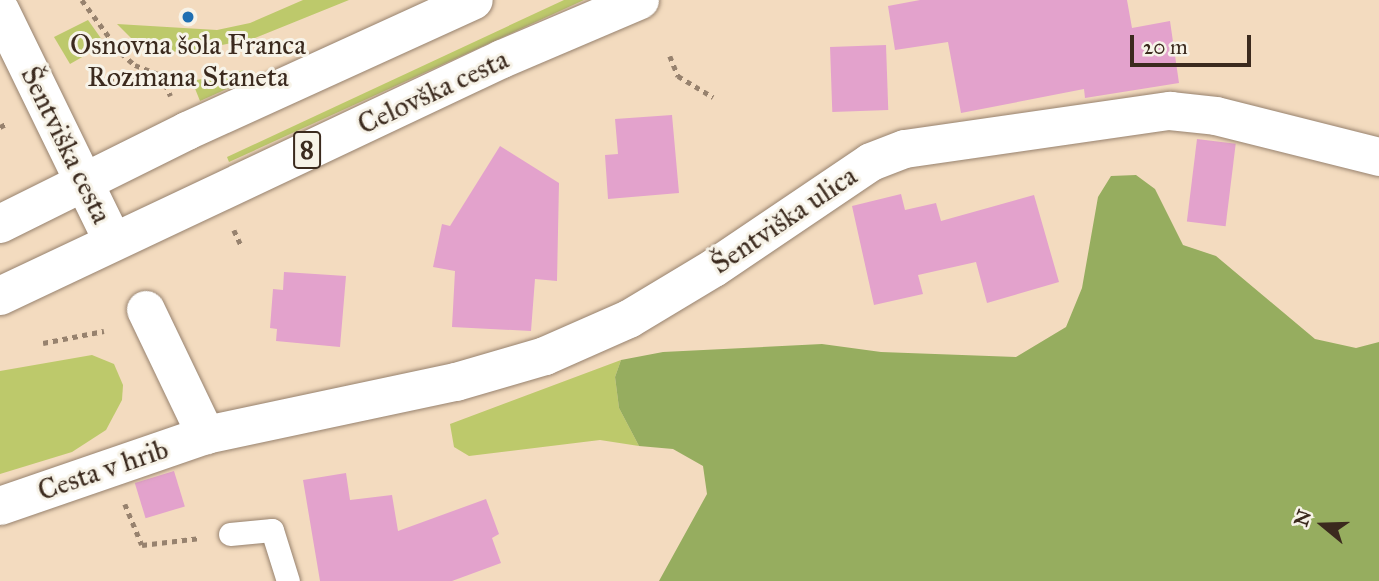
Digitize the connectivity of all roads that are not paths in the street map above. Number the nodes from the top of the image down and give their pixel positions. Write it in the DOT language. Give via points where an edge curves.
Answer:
graph roads {
  1 [pos="474,0"];
  2 [pos="640,0"];
  3 [pos="0,10"];
  4 [pos="1379,157"];
  5 [pos="84,182"];
  6 [pos="0,224"];
  7 [pos="113,242"];
  8 [pos="0,296"];
  9 [pos="146,310"];
  10 [pos="206,435"];
  11 [pos="0,506"];
  12 [pos="230,534"];
  13 [pos="288,581"];
  1 -- 5 [label="street, 8"];
  2 -- 7 [label="street, Celovška cesta / 8" via="478,70"];
  3 -- 5 [label="street, Šentviška cesta"];
  4 -- 10 [label="street, Šentviška ulica" via="1216,116 1170,111 905,149 871,162 629,319 545,356 456,382"];
  5 -- 6 [label="street, 8"];
  5 -- 7 [label="street, Šentviška cesta"];
  7 -- 8 [label="street, Celovška cesta / 8"];
  9 -- 10 [label="street"];
  10 -- 11 [label="street, Cesta v hrib"];
  12 -- 13 [label="lane" via="272,530"];
}
